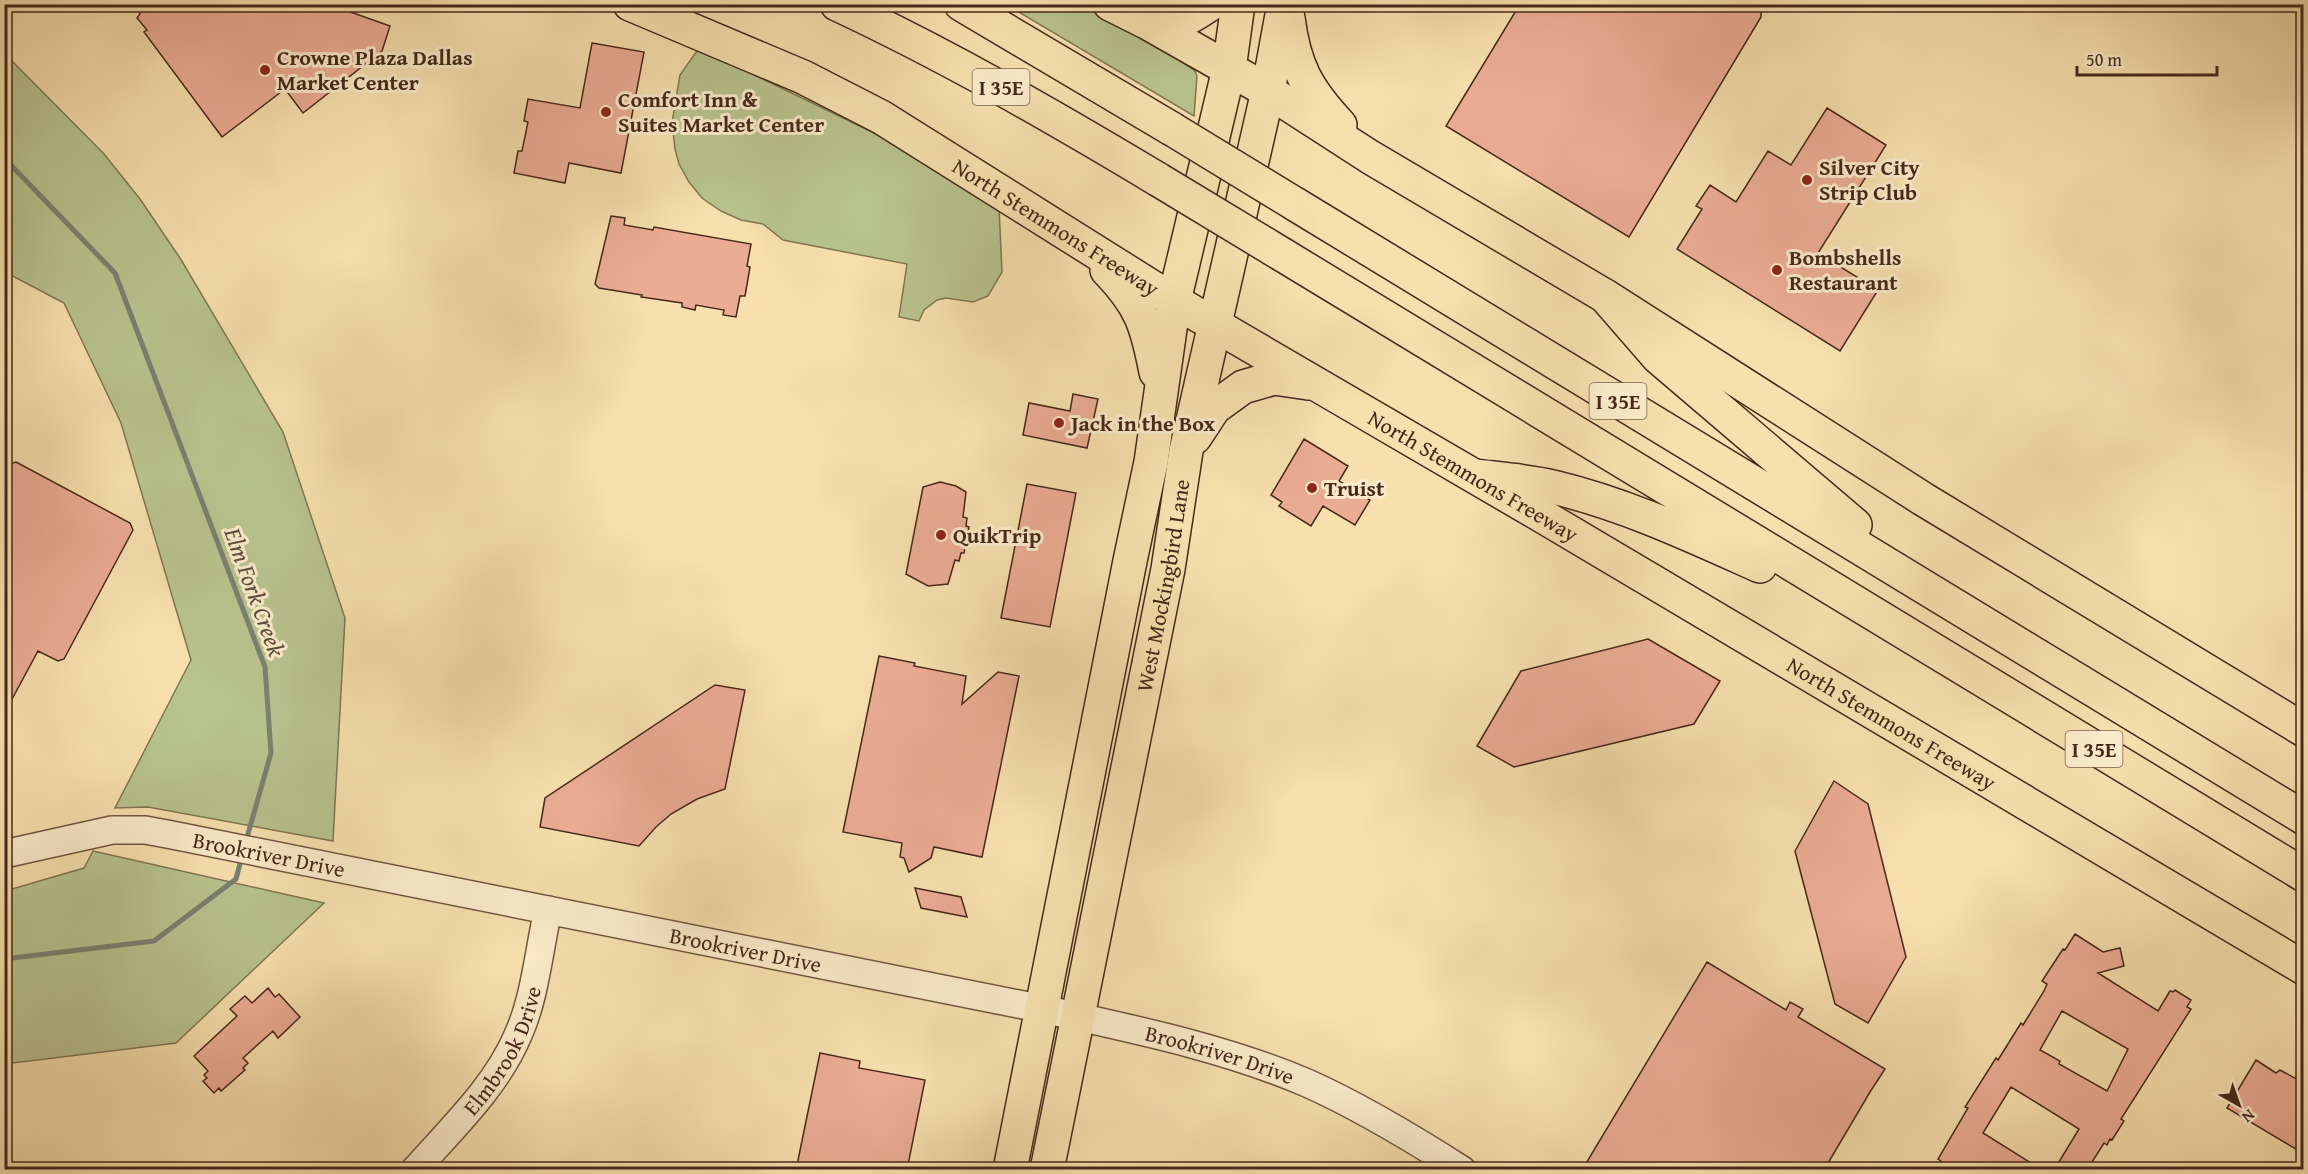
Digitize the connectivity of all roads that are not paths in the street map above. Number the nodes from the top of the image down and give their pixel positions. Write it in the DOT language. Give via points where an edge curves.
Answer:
graph roads {
  1 [pos="630,4"];
  2 [pos="837,4"];
  3 [pos="961,4"];
  4 [pos="1110,4"];
  5 [pos="1210,4"];
  6 [pos="1238,4"];
  7 [pos="1286,4"];
  8 [pos="1148,23"];
  9 [pos="1229,69"];
  10 [pos="1268,91"];
  11 [pos="1370,157"];
  12 [pos="1068,234"];
  13 [pos="1605,296"];
  14 [pos="1174,301"];
  15 [pos="1216,326"];
  16 [pos="1316,384"];
  17 [pos="1161,388"];
  18 [pos="1186,452"];
  19 [pos="1475,476"];
  20 [pos="1130,561"];
  21 [pos="1168,569"];
  22 [pos="1941,598"];
  23 [pos="1885,622"];
  24 [pos="2304,730"];
  25 [pos="2304,818"];
  26 [pos="4,854"];
  27 [pos="2304,875"];
  28 [pos="548,910"];
  29 [pos="2304,968"];
  30 [pos="1043,1009"];
  31 [pos="1077,1017"];
  32 [pos="415,1170"];
  33 [pos="1010,1170"];
  34 [pos="1047,1170"];
  35 [pos="1462,1170"];
  1 -- 12 [label="main road, North Stemmons Freeway" via="802,77 881,117"];
  2 -- 23 [label="main road, I 35E, bridge" via="986,79 1158,180"];
  3 -- 22 [label="main road, I 35E, bridge"];
  4 -- 8 [label="main road"];
  5 -- 8 [label="main road" via="1169,25"];
  6 -- 9 [label="main road, West Mockingbird Lane"];
  7 -- 10 [label="main road, West Mockingbird Lane"];
  7 -- 11 [label="main road" via="1292,44 1308,87 1317,102"];
  8 -- 9 [label="main road"];
  9 -- 10 [label="main road"];
  9 -- 14 [label="main road, West Mockingbird Lane"];
  10 -- 11 [label="main road"];
  10 -- 15 [label="main road, West Mockingbird Lane"];
  11 -- 13 [label="main road"];
  12 -- 14 [label="main road, North Stemmons Freeway"];
  12 -- 17 [label="main road" via="1132,296 1148,332"];
  13 -- 22 [label="main road" via="1658,357"];
  13 -- 24 [label="main road" via="1923,499"];
  14 -- 15 [label="main road, North Stemmons Freeway"];
  14 -- 17 [label="main road, West Mockingbird Lane"];
  15 -- 16 [label="main road, North Stemmons Freeway"];
  15 -- 18 [label="main road, West Mockingbird Lane"];
  16 -- 18 [label="main road" via="1274,378 1243,387 1214,408"];
  16 -- 19 [label="main road, North Stemmons Freeway"];
  17 -- 20 [label="main road, West Mockingbird Lane" via="1151,462"];
  18 -- 21 [label="main road, West Mockingbird Lane"];
  19 -- 23 [label="main road" via="1552,486 1614,506 1674,528"];
  19 -- 29 [label="main road, North Stemmons Freeway"];
  20 -- 21 [label="main road"];
  20 -- 30 [label="main road, West Mockingbird Lane"];
  21 -- 31 [label="main road, West Mockingbird Lane"];
  22 -- 25 [label="main road, I 35E"];
  23 -- 27 [label="main road, I 35E"];
  26 -- 28 [label="street, Brookriver Drive" via="112,830 136,830"];
  28 -- 30 [label="street, Brookriver Drive"];
  28 -- 32 [label="street, Elmbrook Drive" via="519,1035 488,1086"];
  30 -- 31 [label="street, Brookriver Drive"];
  30 -- 33 [label="main road, West Mockingbird Lane"];
  31 -- 34 [label="main road, West Mockingbird Lane"];
  31 -- 35 [label="street, Brookriver Drive" via="1183,1042 1306,1083 1373,1116"];
}
